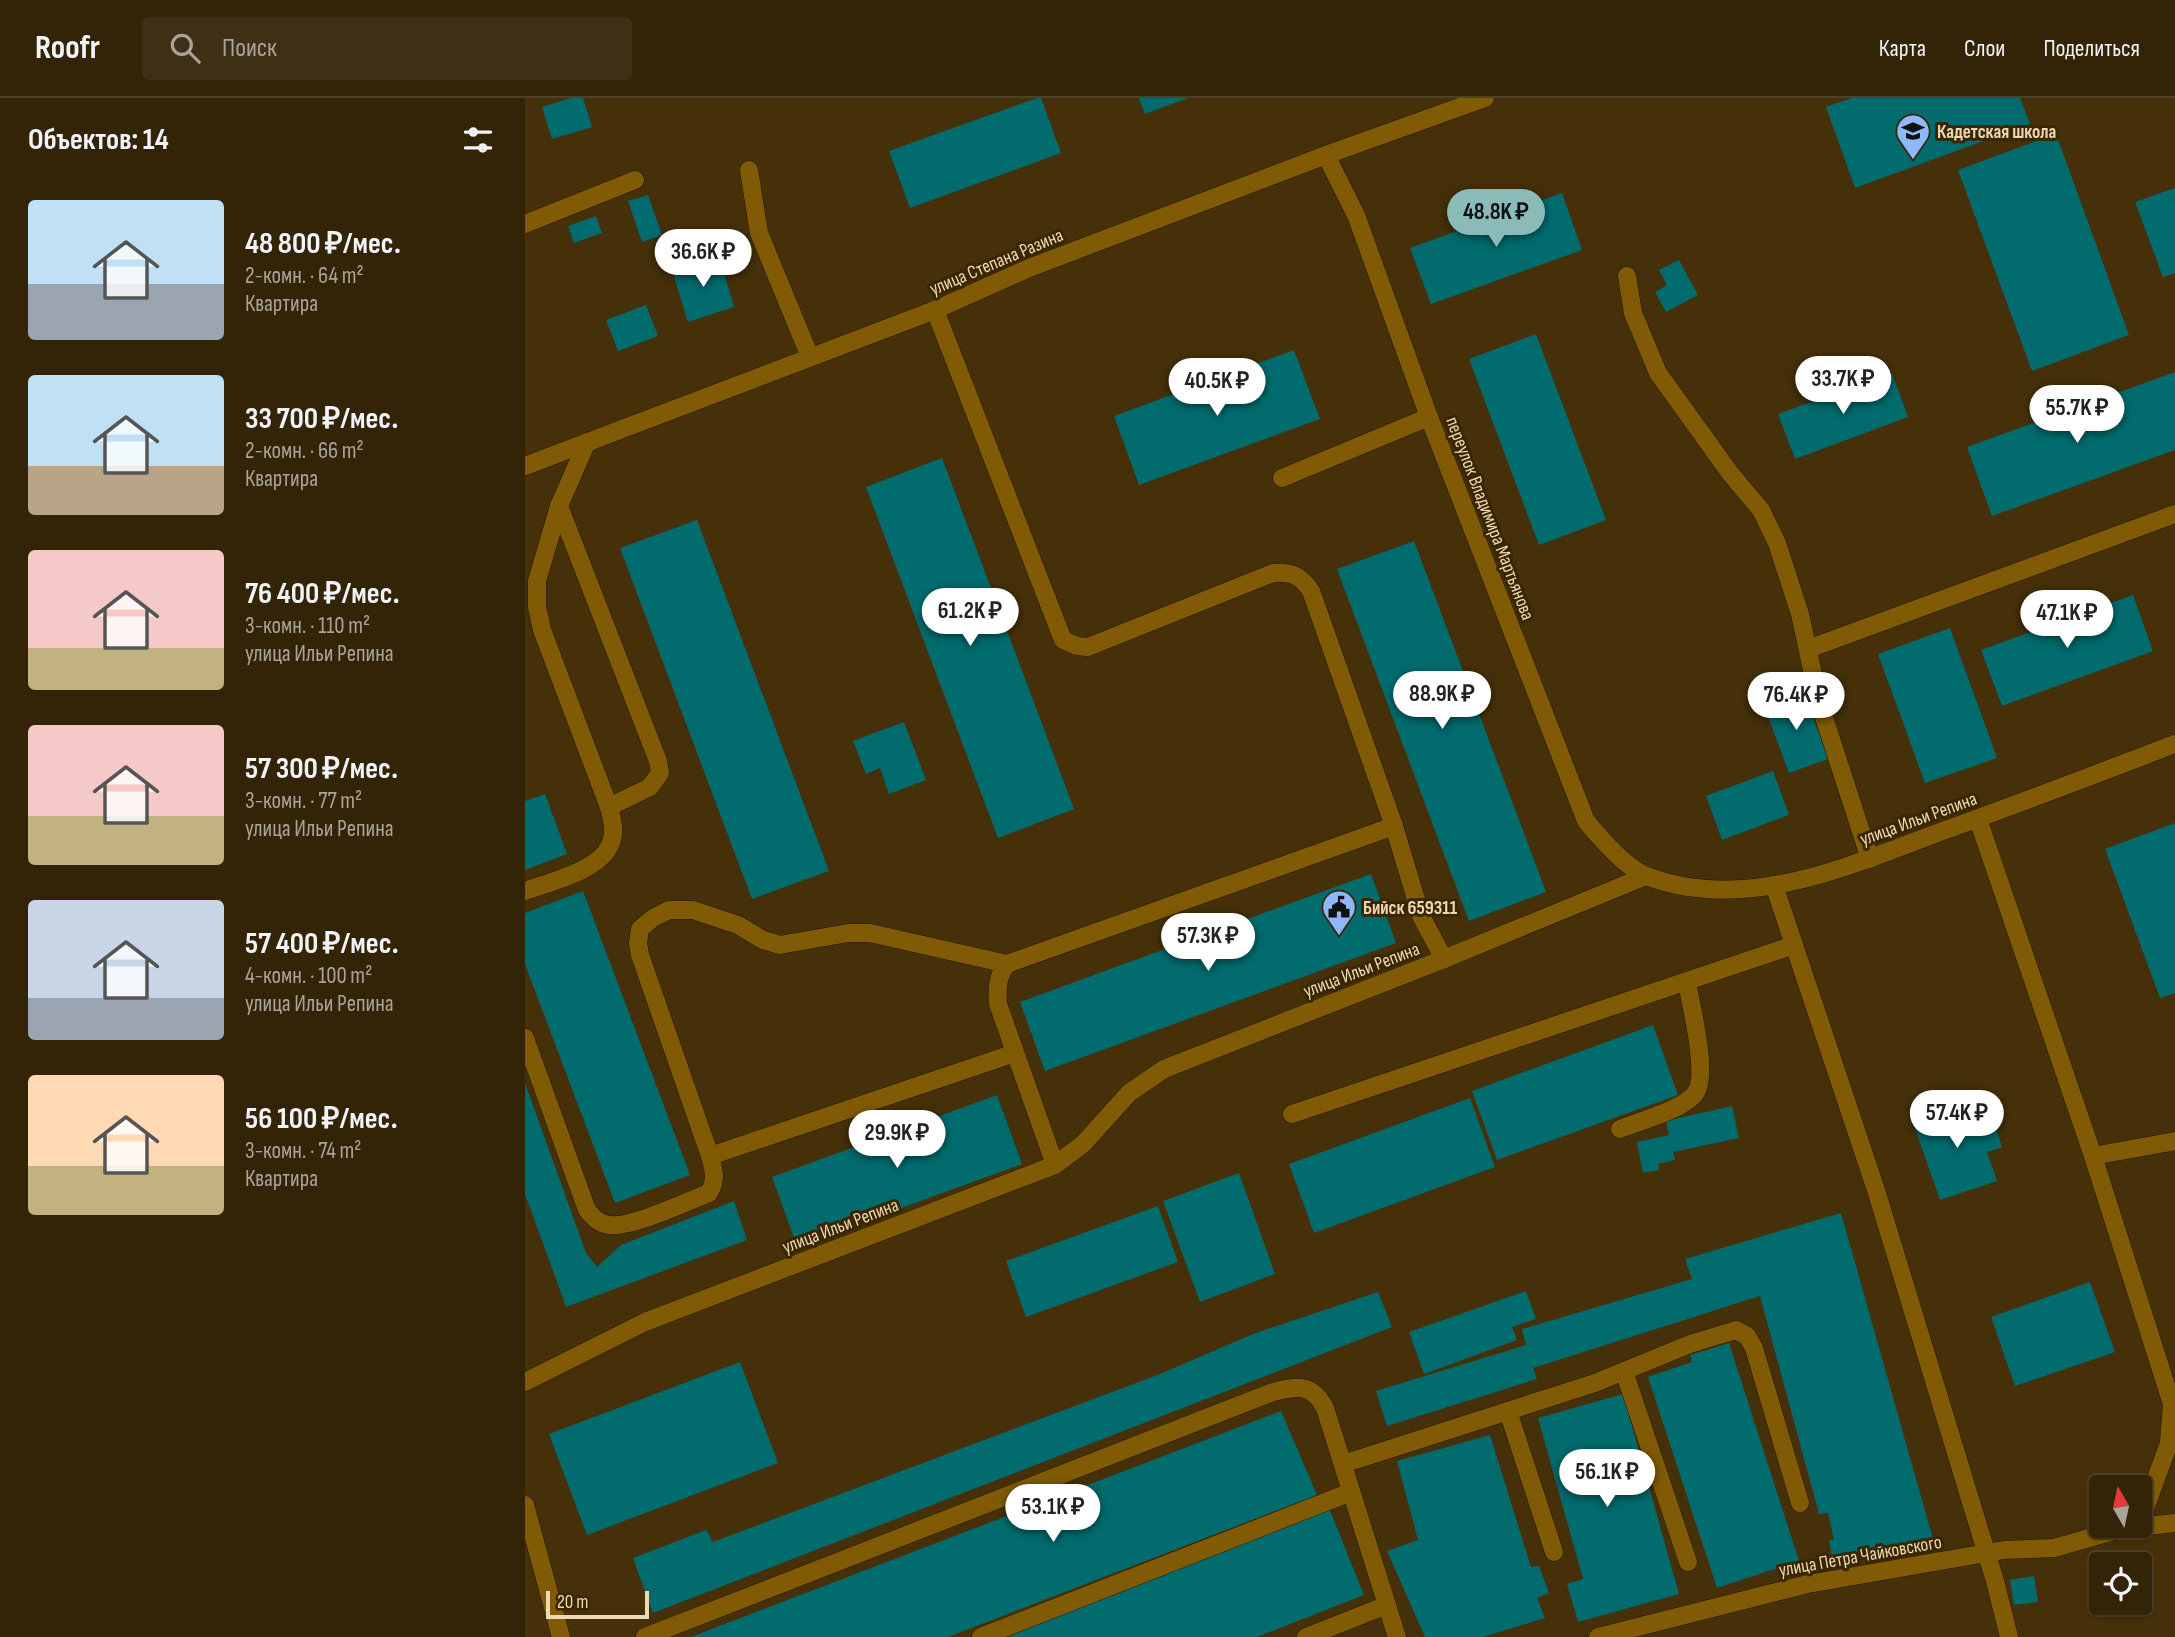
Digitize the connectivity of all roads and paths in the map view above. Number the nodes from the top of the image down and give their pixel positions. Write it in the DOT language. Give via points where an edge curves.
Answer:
graph roads {
  1 [pos="1485,98"];
  2 [pos="1326,155"];
  3 [pos="749,170"];
  4 [pos="635,180"];
  5 [pos="525,224"];
  6 [pos="1627,276"];
  7 [pos="935,310"];
  8 [pos="810,357"];
  9 [pos="1429,417"];
  10 [pos="587,442"];
  11 [pos="525,466"];
  12 [pos="1282,478"];
  13 [pos="559,506"];
  14 [pos="2175,514"];
  15 [pos="1808,649"];
  16 [pos="2175,744"];
  17 [pos="609,807"];
  18 [pos="1978,818"];
  19 [pos="1395,826"];
  20 [pos="1870,859"];
  21 [pos="1646,876"];
  22 [pos="1774,885"];
  23 [pos="525,891"];
  24 [pos="1794,945"];
  25 [pos="1444,959"];
  26 [pos="1007,964"];
  27 [pos="1688,983"];
  28 [pos="525,1038"];
  29 [pos="1015,1053"];
  30 [pos="1292,1114"];
  31 [pos="1620,1129"];
  32 [pos="2175,1141"];
  33 [pos="709,1156"];
  34 [pos="2093,1156"];
  35 [pos="1055,1165"];
  36 [pos="1624,1371"];
  37 [pos="525,1382"];
  38 [pos="2173,1408"];
  39 [pos="1508,1411"];
  40 [pos="1343,1464"];
  41 [pos="2153,1488"];
  42 [pos="1351,1492"];
  43 [pos="1800,1503"];
  44 [pos="525,1505"];
  45 [pos="2153,1523"];
  46 [pos="2175,1523"];
  47 [pos="2089,1537"];
  48 [pos="1554,1552"];
  49 [pos="1985,1554"];
  50 [pos="1688,1562"];
  51 [pos="1387,1605"];
  52 [pos="561,1637"];
  53 [pos="645,1637"];
  54 [pos="981,1637"];
  55 [pos="1306,1637"];
  56 [pos="1397,1637"];
  57 [pos="1598,1637"];
  58 [pos="2009,1637"];
  1 -- 2 [label="street, улица Степана Разина"];
  2 -- 7 [label="street, улица Степана Разина" via="1041,263"];
  2 -- 9 [label="street, переулок Владимира Мартьянова" via="1356,215"];
  3 -- 8 [label="street" via="759,233"];
  4 -- 5 [label="street"];
  6 -- 15 [label="street" via="1633,313 1658,373 1761,510 1791,580"];
  7 -- 8 [label="street, улица Степана Разина"];
  7 -- 19 [label="street" via="1063,640 1089,647 1273,573 1291,572 1311,591"];
  8 -- 10 [label="street, улица Степана Разина"];
  9 -- 12 [label="street"];
  9 -- 21 [label="street, переулок Владимира Мартьянова" via="1585,821"];
  10 -- 11 [label="street, улица Степана Разина"];
  10 -- 13 [label="street"];
  13 -- 17 [label="street" via="537,581 537,607"];
  13 -- 17 [label="street" via="660,773 650,788"];
  14 -- 15 [label="street"];
  15 -- 20 [label="street" via="1819,702"];
  16 -- 18 [label="street, улица Ильи Репина"];
  17 -- 23 [label="street" via="613,830 601,858 587,868"];
  18 -- 20 [label="street, улица Ильи Репина"];
  18 -- 34 [label="street"];
  19 -- 25 [label="street" via="1421,916"];
  19 -- 26 [label="street"];
  20 -- 22 [label="street, улица Ильи Репина"];
  21 -- 22 [label="street, улица Ильи Репина" via="1686,887 1731,890"];
  21 -- 25 [label="street, улица Ильи Репина"];
  22 -- 24 [label="street"];
  24 -- 27 [label="street"];
  24 -- 49 [label="street" via="1877,1190"];
  25 -- 35 [label="street, улица Ильи Репина" via="1164,1069 1129,1093 1083,1144"];
  26 -- 29 [label="street" via="999,974 997,988"];
  26 -- 33 [label="street" via="870,933 779,945 694,910 669,910 653,918 640,929 640,955"];
  27 -- 30 [label="street"];
  27 -- 31 [label="street" via="1699,1088 1682,1104"];
  28 -- 33 [label="street" via="587,1210 597,1221 620,1225 709,1193 715,1173"];
  29 -- 33 [label="street"];
  29 -- 35 [label="street"];
  32 -- 34 [label="street"];
  34 -- 38 [label="street"];
  35 -- 37 [label="street, улица Ильи Репина" via="645,1322"];
  36 -- 39 [label="street"];
  36 -- 43 [label="street" via="1724,1332 1736,1330 1747,1336"];
  36 -- 50 [label="street"];
  38 -- 41 [label="street" via="2169,1443"];
  39 -- 40 [label="street"];
  39 -- 48 [label="street"];
  40 -- 42 [label="street"];
  40 -- 53 [label="street" via="1319,1396 1291,1388"];
  42 -- 51 [label="street"];
  42 -- 54 [label="street"];
  44 -- 52 [label="street"];
  45 -- 46 [label="street, улица Петра Чайковского"];
  47 -- 49 [label="street, улица Петра Чайковского" via="2054,1548"];
  49 -- 57 [label="street, улица Петра Чайковского" via="1808,1584"];
  49 -- 58 [label="street"];
  51 -- 55 [label="street"];
  51 -- 56 [label="street"];
}
